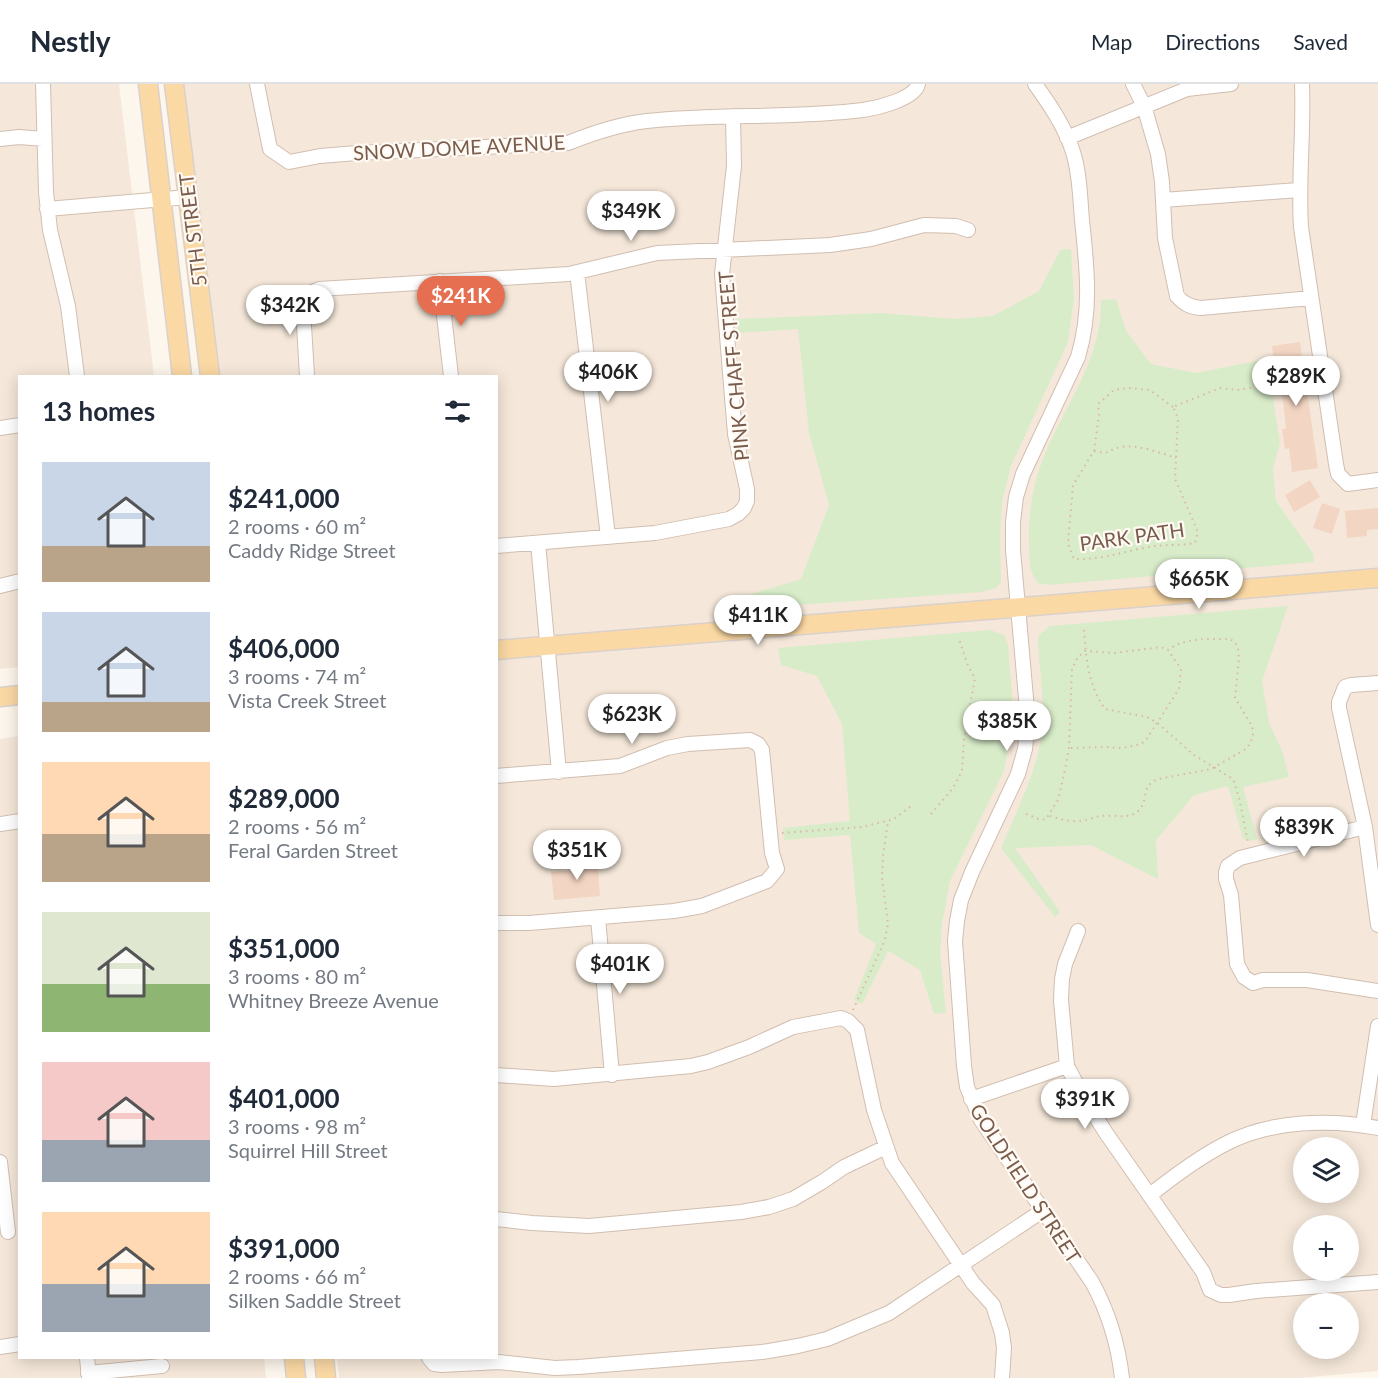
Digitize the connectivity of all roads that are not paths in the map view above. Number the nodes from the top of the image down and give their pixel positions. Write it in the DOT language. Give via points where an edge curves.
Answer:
graph roads {
  1 [pos="43,84"];
  2 [pos="148,84"];
  3 [pos="174,84"];
  4 [pos="257,84"];
  5 [pos="918,84"];
  6 [pos="1035,84"];
  7 [pos="1134,84"];
  8 [pos="1231,84"];
  9 [pos="1302,84"];
  10 [pos="1144,106"];
  11 [pos="733,116"];
  12 [pos="44,138"];
  13 [pos="1067,138"];
  14 [pos="0,140"];
  15 [pos="1299,190"];
  16 [pos="188,197"];
  17 [pos="162,199"];
  18 [pos="1163,200"];
  19 [pos="47,209"];
  20 [pos="968,230"];
  21 [pos="724,249"];
  22 [pos="577,272"];
  23 [pos="440,281"];
  24 [pos="1311,298"];
  25 [pos="77,375"];
  26 [pos="182,375"];
  27 [pos="210,375"];
  28 [pos="307,375"];
  29 [pos="451,375"];
  30 [pos="18,425"];
  31 [pos="0,428"];
  32 [pos="1378,480"];
  33 [pos="608,537"];
  34 [pos="538,543"];
  35 [pos="498,546"];
  36 [pos="1378,578"];
  37 [pos="18,582"];
  38 [pos="0,586"];
  39 [pos="1017,607"];
  40 [pos="548,645"];
  41 [pos="498,650"];
  42 [pos="1378,683"];
  43 [pos="18,695"];
  44 [pos="0,697"];
  45 [pos="559,772"];
  46 [pos="498,776"];
  47 [pos="18,821"];
  48 [pos="0,824"];
  49 [pos="1365,827"];
  50 [pos="598,918"];
  51 [pos="498,923"];
  52 [pos="1378,925"];
  53 [pos="1078,931"];
  54 [pos="1378,991"];
  55 [pos="1378,1026"];
  56 [pos="1067,1066"];
  57 [pos="612,1075"];
  58 [pos="498,1076"];
  59 [pos="971,1099"];
  60 [pos="1363,1125"];
  61 [pos="1378,1128"];
  62 [pos="886,1147"];
  63 [pos="0,1162"];
  64 [pos="1150,1195"];
  65 [pos="1042,1211"];
  66 [pos="498,1219"];
  67 [pos="9,1232"];
  68 [pos="961,1266"];
  69 [pos="1378,1282"];
  70 [pos="18,1344"];
  71 [pos="0,1347"];
  72 [pos="87,1359"];
  73 [pos="294,1359"];
  74 [pos="324,1359"];
  75 [pos="430,1359"];
  76 [pos="162,1367"];
  77 [pos="88,1376"];
  78 [pos="296,1378"];
  79 [pos="326,1378"];
  80 [pos="1002,1378"];
  81 [pos="1122,1378"];
  1 -- 12 [label="street"];
  2 -- 17 [label="main road, 5TH STREET"];
  3 -- 16 [label="main road, 5TH STREET"];
  4 -- 11 [label="street, SNOW DOME AVENUE" via="270,149 290,162 357,153 568,143 646,121"];
  5 -- 11 [label="street, SNOW DOME AVENUE" via="908,96 864,110"];
  6 -- 13 [label="street, GOLDFIELD STREET"];
  7 -- 10 [label="street"];
  8 -- 10 [label="street" via="1187,89"];
  9 -- 15 [label="street"];
  10 -- 13 [label="street"];
  10 -- 18 [label="street" via="1158,154"];
  11 -- 21 [label="street, PINK CHAFF STREET" via="734,166"];
  12 -- 14 [label="street"];
  12 -- 19 [label="street"];
  13 -- 39 [label="street, GOLDFIELD STREET" via="1078,175 1088,312 1078,357 1016,497 1013,549"];
  15 -- 18 [label="street"];
  15 -- 24 [label="street"];
  16 -- 17 [label="street"];
  16 -- 27 [label="main road, 5TH STREET"];
  17 -- 19 [label="street"];
  17 -- 26 [label="main road, 5TH STREET"];
  18 -- 24 [label="street" via="1165,238 1177,296 1182,302 1201,308"];
  19 -- 25 [label="street" via="68,306"];
  20 -- 21 [label="street" via="924,225 850,243"];
  21 -- 22 [label="street" via="657,253"];
  21 -- 33 [label="street, PINK CHAFF STREET" via="724,311 735,434 747,501 729,519"];
  22 -- 23 [label="street"];
  22 -- 33 [label="street"];
  23 -- 28 [label="street" via="311,292 303,318"];
  23 -- 29 [label="street"];
  24 -- 32 [label="street" via="1338,474 1348,484"];
  30 -- 31 [label="street"];
  33 -- 34 [label="street"];
  34 -- 35 [label="street"];
  34 -- 40 [label="street"];
  36 -- 39 [label="main road"];
  37 -- 38 [label="street"];
  39 -- 40 [label="main road"];
  39 -- 59 [label="street, GOLDFIELD STREET" via="1028,721 1025,749 1018,774 961,900 955,941 964,1066"];
  40 -- 41 [label="main road"];
  40 -- 45 [label="street"];
  42 -- 49 [label="street" via="1345,687 1339,708"];
  43 -- 44 [label="main road"];
  45 -- 46 [label="street"];
  45 -- 50 [label="street" via="620,766 687,744 750,740 762,750 777,869 773,876 702,906"];
  47 -- 48 [label="street"];
  49 -- 52 [label="street"];
  49 -- 54 [label="street" via="1240,858 1226,872 1226,879 1237,964 1244,977 1253,983 1307,980"];
  50 -- 51 [label="street"];
  50 -- 57 [label="street"];
  53 -- 56 [label="street" via="1062,979"];
  55 -- 60 [label="street"];
  56 -- 59 [label="street"];
  56 -- 64 [label="street" via="1106,1133"];
  57 -- 58 [label="street" via="554,1079"];
  57 -- 62 [label="street" via="708,1062 793,1027 841,1018 860,1037 863,1065"];
  59 -- 65 [label="street, GOLDFIELD STREET"];
  60 -- 61 [label="street"];
  60 -- 64 [label="street" via="1293,1124 1248,1135 1192,1163"];
  62 -- 66 [label="street" via="844,1167 793,1199 768,1207 589,1226"];
  62 -- 68 [label="street" via="892,1163"];
  63 -- 67 [label="street"];
  64 -- 69 [label="street" via="1215,1293"];
  65 -- 68 [label="street"];
  65 -- 81 [label="street, GOLDFIELD STREET" via="1105,1305"];
  68 -- 75 [label="street" via="888,1313 827,1339 798,1346 567,1368 499,1362 442,1365"];
  68 -- 80 [label="street" via="993,1305 999,1321 1004,1348"];
  70 -- 71 [label="street"];
  72 -- 77 [label="street"];
  73 -- 78 [label="main road"];
  74 -- 79 [label="main road"];
  76 -- 77 [label="street"];
}
